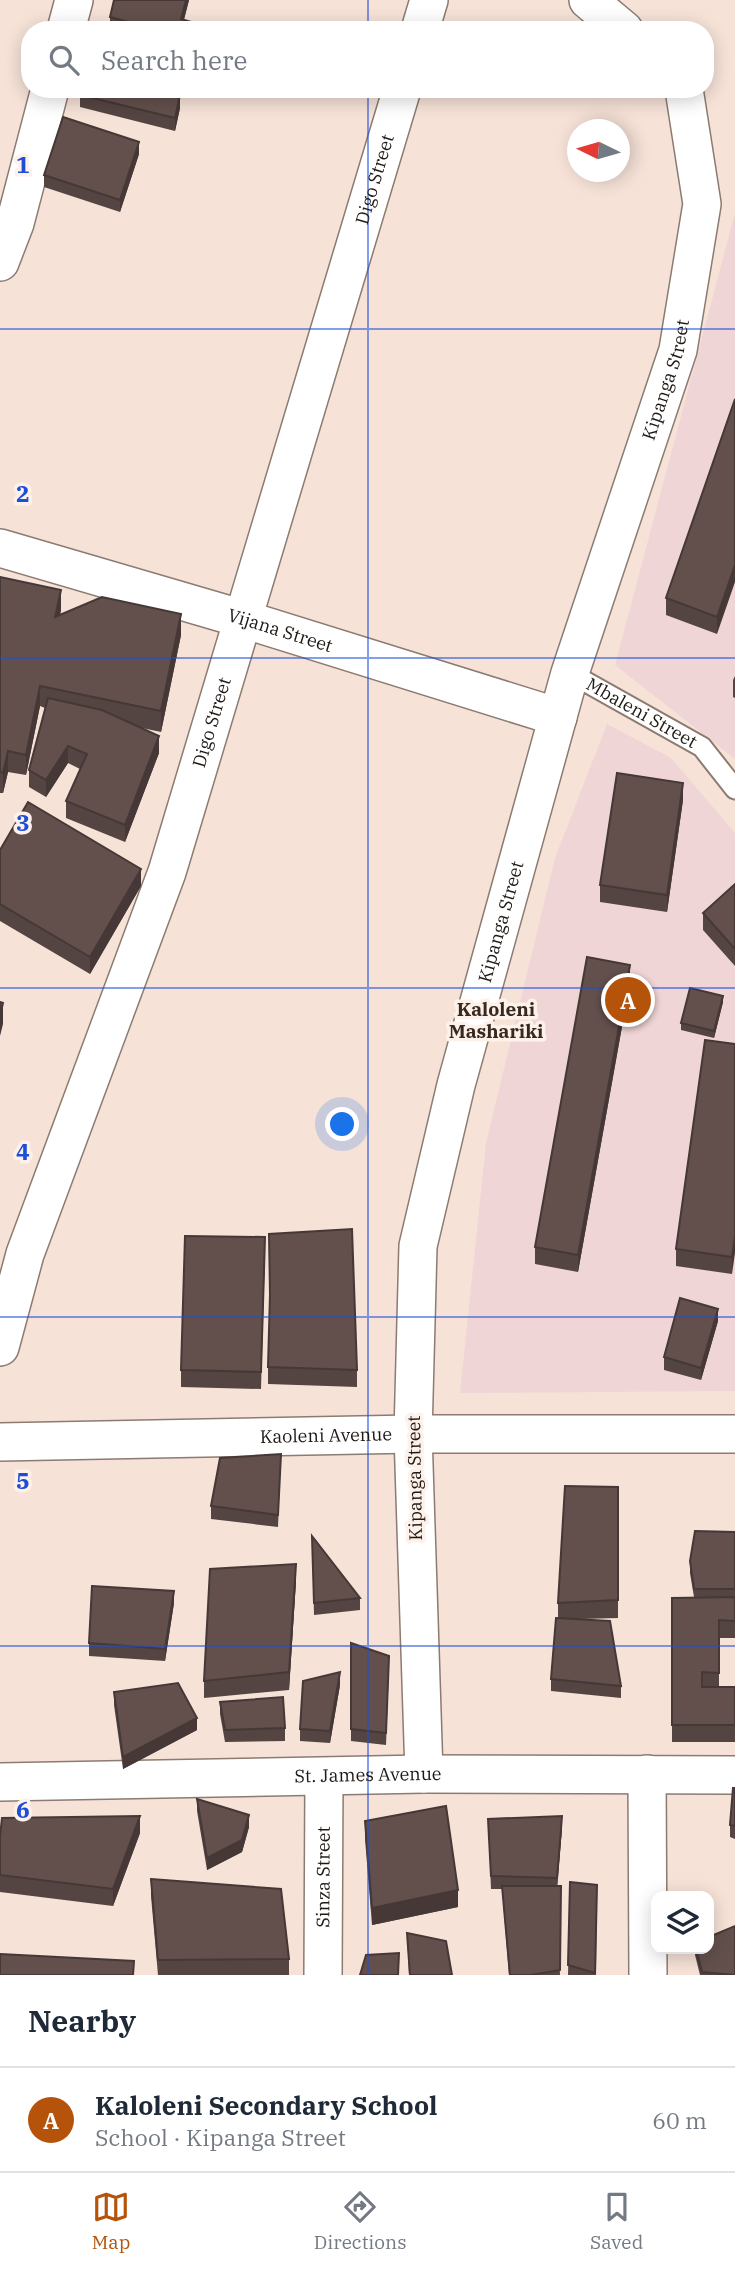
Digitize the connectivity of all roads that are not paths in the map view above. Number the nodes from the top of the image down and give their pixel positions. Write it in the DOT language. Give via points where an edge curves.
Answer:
graph roads {
  1 [pos="74,0"];
  2 [pos="429,0"];
  3 [pos="588,0"];
  4 [pos="68,21"];
  5 [pos="423,21"];
  6 [pos="613,21"];
  7 [pos="47,98"];
  8 [pos="399,98"];
  9 [pos="685,98"];
  10 [pos="7,220"];
  11 [pos="0,262"];
  12 [pos="0,548"];
  13 [pos="243,619"];
  14 [pos="570,673"];
  15 [pos="558,717"];
  16 [pos="735,789"];
  17 [pos="0,1347"];
  18 [pos="413,1434"];
  19 [pos="735,1434"];
  20 [pos="0,1442"];
  21 [pos="424,1774"];
  22 [pos="646,1774"];
  23 [pos="735,1775"];
  24 [pos="324,1777"];
  25 [pos="0,1782"];
  26 [pos="323,1975"];
  27 [pos="648,1975"];
  1 -- 4 [label="street"];
  2 -- 5 [label="street"];
  3 -- 6 [label="street"];
  7 -- 10 [label="street"];
  8 -- 13 [label="street, Digo Street"];
  9 -- 14 [label="street, Kipanga Street" via="702,204 678,350"];
  10 -- 11 [label="street"];
  12 -- 13 [label="street, Vijana Street"];
  13 -- 15 [label="street, Vijana Street"];
  13 -- 17 [label="street, Digo Street" via="167,872 25,1254"];
  14 -- 15 [label="street, Kipanga Street"];
  14 -- 16 [label="lane, Mbaleni Street" via="702,747"];
  15 -- 18 [label="street, Kipanga Street" via="456,1086 418,1246"];
  18 -- 19 [label="street, Kaoleni Avenue"];
  18 -- 20 [label="street, Kaoleni Avenue"];
  18 -- 21 [label="street, Kipanga Street"];
  21 -- 22 [label="street, St. James Avenue"];
  21 -- 24 [label="street, St. James Avenue"];
  22 -- 23 [label="street, St. James Avenue"];
  22 -- 27 [label="street"];
  24 -- 25 [label="street, St. James Avenue"];
  24 -- 26 [label="street, Sinza Street"];
}
